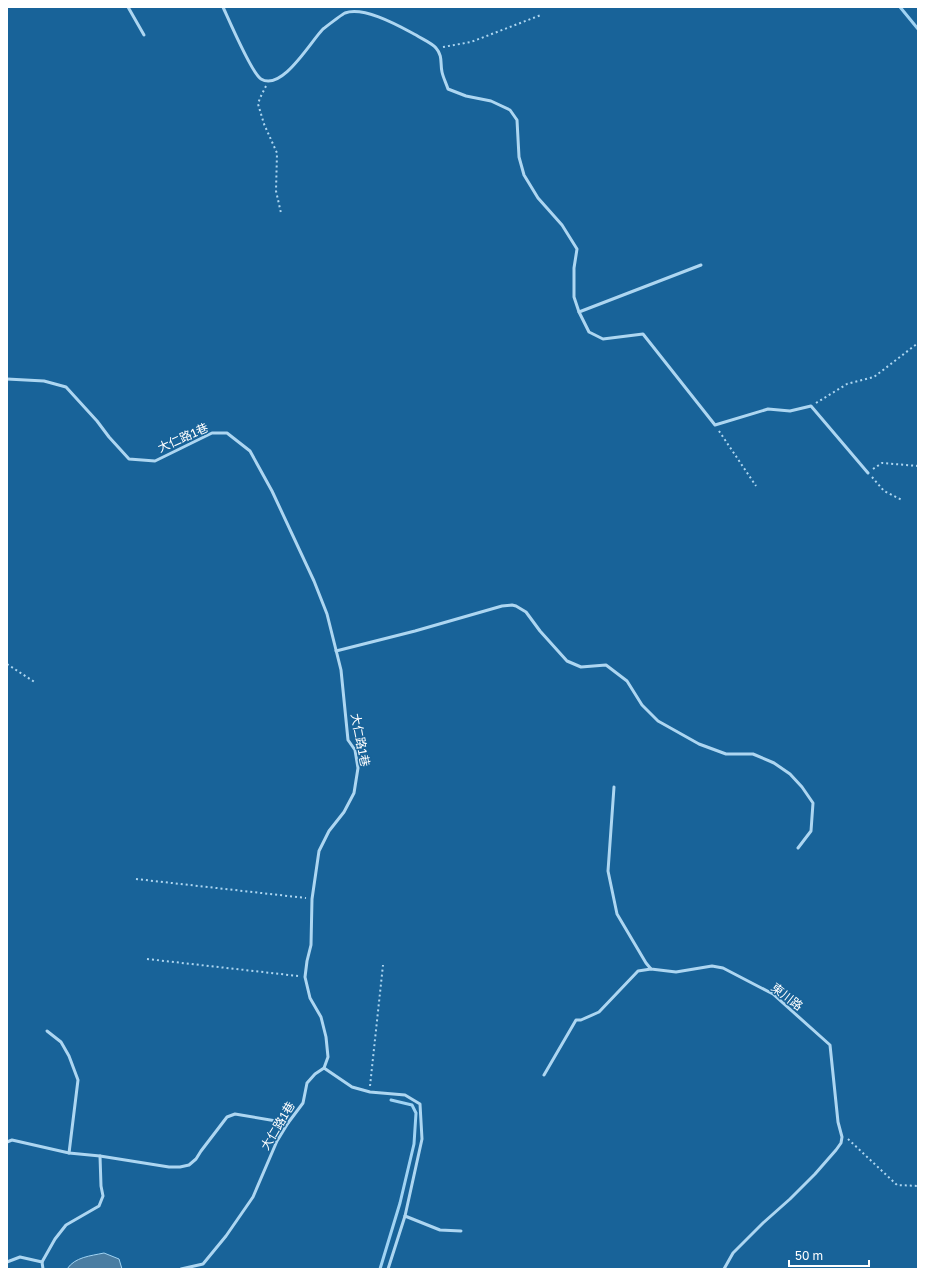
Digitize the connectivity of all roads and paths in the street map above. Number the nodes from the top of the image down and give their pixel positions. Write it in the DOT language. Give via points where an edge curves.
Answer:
graph roads {
  1 [pos="128,7"];
  2 [pos="223,7"];
  3 [pos="541,16"];
  4 [pos="144,35"];
  5 [pos="436,48"];
  6 [pos="268,82"];
  7 [pos="282,213"];
  8 [pos="701,264"];
  9 [pos="579,312"];
  10 [pos="918,343"];
  11 [pos="7,379"];
  12 [pos="811,406"];
  13 [pos="715,425"];
  14 [pos="918,466"];
  15 [pos="868,473"];
  16 [pos="756,486"];
  17 [pos="902,500"];
  18 [pos="336,651"];
  19 [pos="7,664"];
  20 [pos="36,683"];
  21 [pos="614,787"];
  22 [pos="798,848"];
  23 [pos="136,879"];
  24 [pos="312,899"];
  25 [pos="147,959"];
  26 [pos="383,965"];
  27 [pos="651,969"];
  28 [pos="305,977"];
  29 [pos="47,1031"];
  30 [pos="324,1068"];
  31 [pos="544,1076"];
  32 [pos="370,1092"];
  33 [pos="288,1123"];
  34 [pos="840,1131"];
  35 [pos="7,1142"];
  36 [pos="69,1153"];
  37 [pos="100,1156"];
  38 [pos="918,1186"];
  39 [pos="405,1216"];
  40 [pos="461,1231"];
  41 [pos="7,1262"];
  42 [pos="42,1262"];
  43 [pos="43,1269"];
  44 [pos="182,1269"];
  45 [pos="388,1269"];
  46 [pos="724,1269"];
  1 -- 4 [label="lane"];
  2 -- 6 [label="lane" via="252,70 260,79"];
  3 -- 5 [label="path" via="471,42"];
  5 -- 6 [label="lane" via="376,16 358,12 345,13 323,30 294,65 276,80"];
  5 -- 9 [label="lane" via="442,59 442,71 448,89 491,101 510,110 517,120 519,157 524,175 538,198 562,225 577,249 574,297"];
  6 -- 7 [label="path" via="258,104 277,153 276,191"];
  8 -- 9 [label="lane"];
  9 -- 13 [label="lane" via="589,332 603,339 643,334"];
  10 -- 12 [label="path" via="874,377 847,384"];
  11 -- 18 [label="lane, 大仁路1巷" via="44,381 66,387 129,458 155,461 212,433 227,433 238,442 250,452 272,491 314,581 327,614"];
  12 -- 13 [label="lane" via="790,411 768,409"];
  12 -- 15 [label="lane"];
  13 -- 16 [label="path"];
  14 -- 15 [label="path" via="882,463"];
  15 -- 17 [label="path" via="884,491"];
  18 -- 22 [label="lane" via="502,606 516,606 526,612 540,632 567,661 581,667 606,665 627,681 642,705 658,721 698,744 726,754 753,754 774,763 790,774 813,803 810,831"];
  18 -- 24 [label="lane, 大仁路1巷" via="341,670 348,740 355,750 358,768 354,793 319,851"];
  19 -- 20 [label="path"];
  21 -- 27 [label="lane" via="608,871 617,914"];
  23 -- 24 [label="path"];
  24 -- 28 [label="lane, 大仁路1巷" via="311,945"];
  25 -- 28 [label="path"];
  26 -- 32 [label="path"];
  27 -- 31 [label="lane" via="638,971 599,1012 576,1020"];
  27 -- 34 [label="lane, 東川路" via="676,972 712,966 723,968 773,994 830,1045"];
  28 -- 30 [label="lane, 大仁路1巷" via="310,998 321,1017 324,1030 328,1057"];
  29 -- 36 [label="lane" via="61,1042 78,1080"];
  30 -- 32 [label="lane" via="352,1087"];
  30 -- 33 [label="lane, 大仁路1巷" via="307,1083 303,1103"];
  32 -- 39 [label="lane" via="405,1095 420,1104 422,1139"];
  33 -- 37 [label="lane" via="235,1114 227,1117 196,1159 189,1165 180,1167"];
  33 -- 44 [label="lane, 大仁路1巷" via="277,1141 253,1197 226,1236 204,1264"];
  34 -- 38 [label="path" via="897,1185"];
  34 -- 46 [label="lane, 東川路" via="841,1143 816,1174 763,1223 733,1254"];
  35 -- 36 [label="lane" via="12,1140"];
  36 -- 37 [label="lane"];
  37 -- 42 [label="lane" via="103,1196 99,1206 66,1225"];
  39 -- 40 [label="lane" via="440,1230"];
  39 -- 45 [label="lane"];
  41 -- 42 [label="lane" via="20,1257"];
  42 -- 43 [label="lane"];
}
